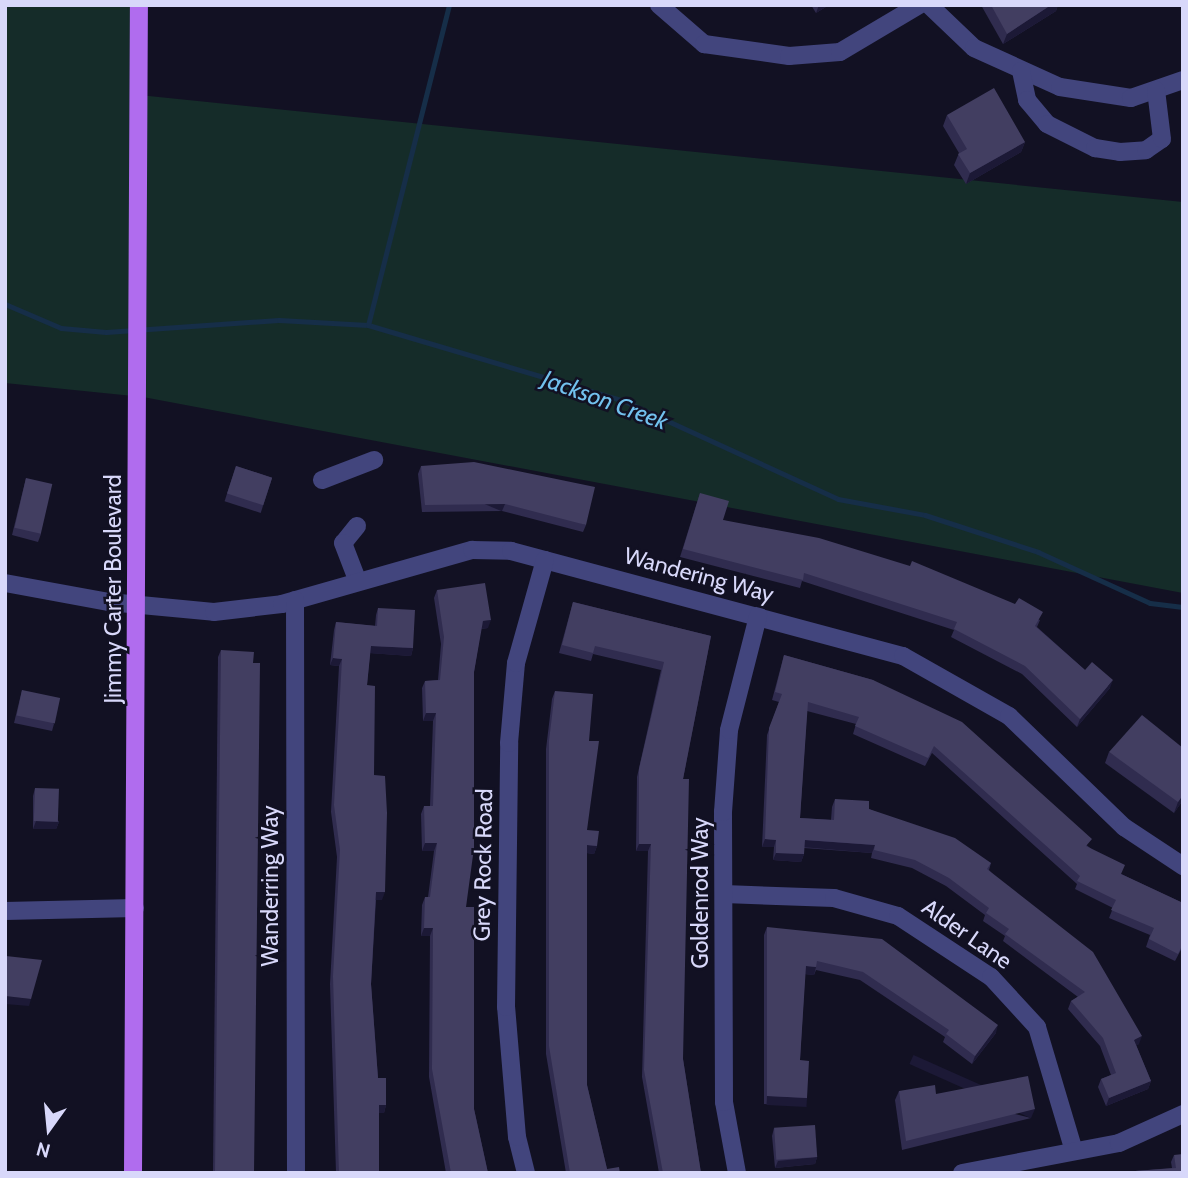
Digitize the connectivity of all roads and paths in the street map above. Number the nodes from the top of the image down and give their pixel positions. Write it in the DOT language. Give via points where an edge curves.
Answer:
graph roads {
  1 [pos="139,5"];
  2 [pos="659,5"];
  3 [pos="919,5"];
  4 [pos="929,5"];
  5 [pos="1021,71"];
  6 [pos="1183,80"];
  7 [pos="1156,90"];
  8 [pos="374,460"];
  9 [pos="322,480"];
  10 [pos="357,526"];
  11 [pos="545,560"];
  12 [pos="358,580"];
  13 [pos="5,583"];
  14 [pos="295,600"];
  15 [pos="138,604"];
  16 [pos="758,616"];
  17 [pos="1183,866"];
  18 [pos="724,894"];
  19 [pos="135,908"];
  20 [pos="5,911"];
  21 [pos="1183,1114"];
  22 [pos="1074,1152"];
  23 [pos="133,1173"];
  24 [pos="296,1173"];
  25 [pos="527,1173"];
  26 [pos="737,1173"];
  27 [pos="962,1173"];
  1 -- 15 [label="main road, Jimmy Carter Boulevard"];
  2 -- 3 [label="street" via="704,44 789,56 839,52"];
  4 -- 5 [label="street" via="974,48"];
  5 -- 7 [label="street" via="1102,97 1131,99"];
  5 -- 7 [label="street" via="1027,100 1047,124 1095,148 1120,152 1146,150 1161,139"];
  6 -- 7 [label="street"];
  8 -- 9 [label="street"];
  10 -- 12 [label="street" via="344,543"];
  11 -- 12 [label="street, Wandering Way" via="471,550"];
  11 -- 16 [label="street, Wandering Way"];
  11 -- 25 [label="street, Grey Rock Road" via="516,663 509,743 506,1007 517,1137"];
  12 -- 14 [label="street, Wandering Way"];
  13 -- 15 [label="street, Wandering Way"];
  14 -- 15 [label="street, Wandering Way" via="214,612"];
  14 -- 24 [label="street, Wanderring Way"];
  15 -- 19 [label="main road, Jimmy Carter Boulevard"];
  16 -- 17 [label="street, Wandering Way" via="903,656 997,709 1124,827"];
  16 -- 18 [label="street, Goldenrod Way" via="729,730"];
  18 -- 22 [label="street, Alder Lane" via="834,898 898,916 991,976 1037,1027"];
  18 -- 26 [label="street, Goldenrod Way" via="724,1102"];
  19 -- 20 [label="street"];
  19 -- 23 [label="main road, Jimmy Carter Boulevard"];
  21 -- 22 [label="street" via="1119,1143"];
  22 -- 27 [label="street"];
}
